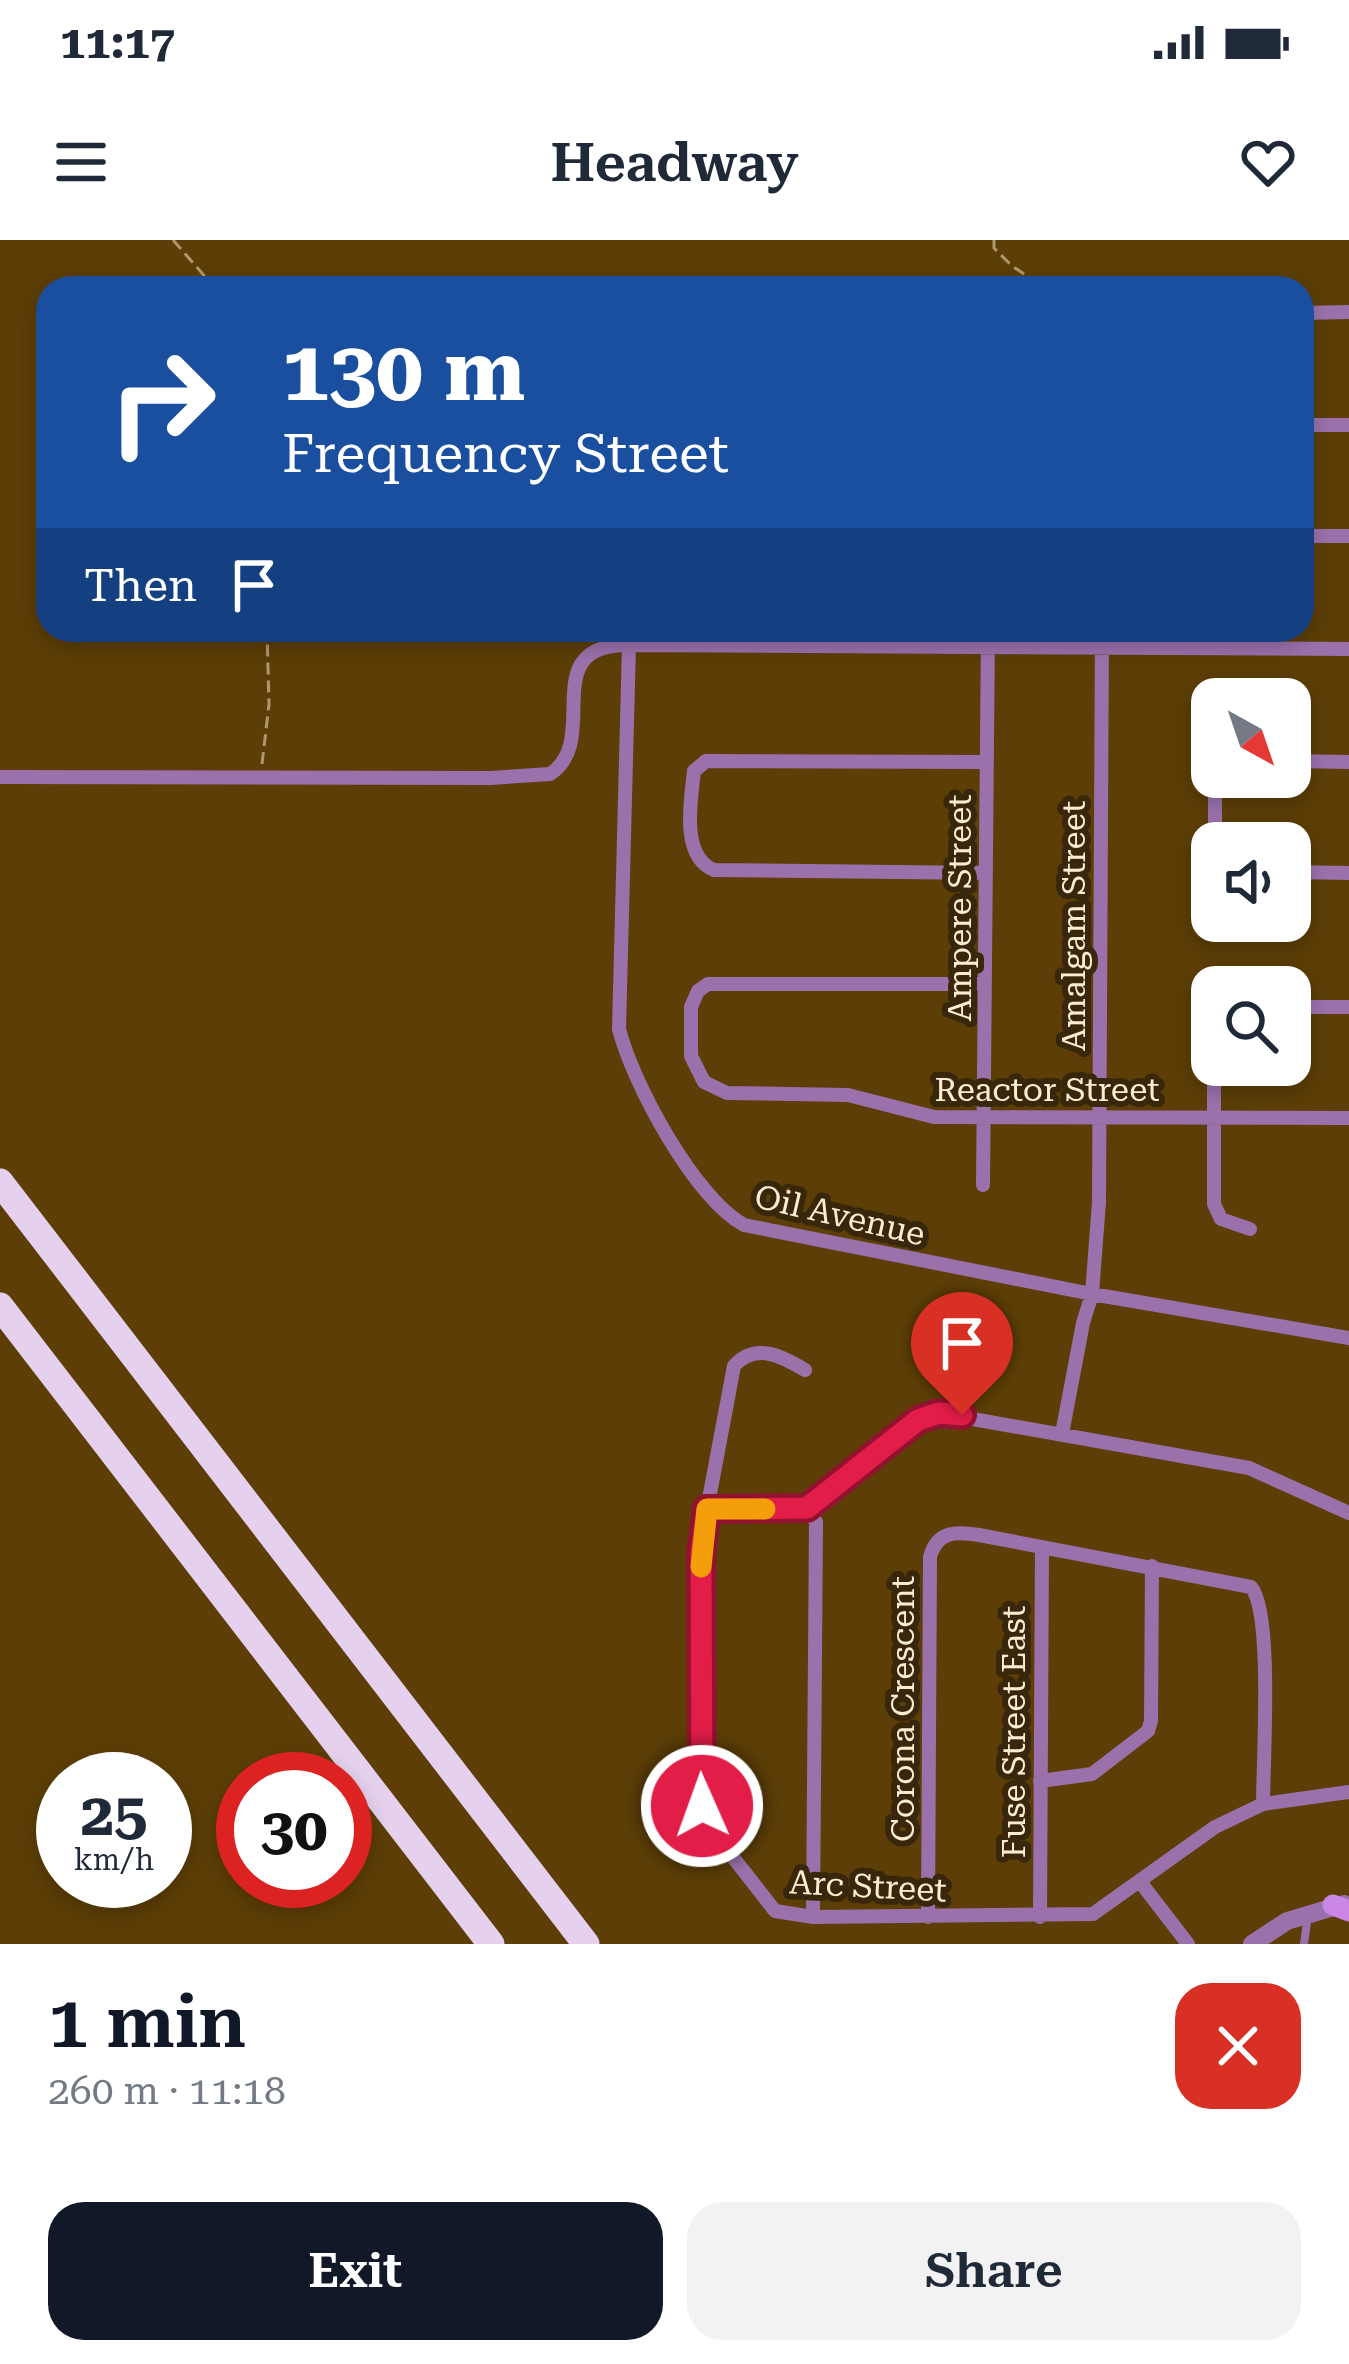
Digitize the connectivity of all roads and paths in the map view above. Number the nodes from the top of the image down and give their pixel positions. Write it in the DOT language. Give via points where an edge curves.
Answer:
graph roads {
  1 [pos="173,240"];
  2 [pos="994,240"];
  3 [pos="204,276"];
  4 [pos="1027,276"];
  5 [pos="1349,312"];
  6 [pos="1314,313"];
  7 [pos="1314,424"];
  8 [pos="1349,425"];
  9 [pos="1314,536"];
  10 [pos="1349,536"];
  11 [pos="267,642"];
  12 [pos="988,642"];
  13 [pos="1102,642"];
  14 [pos="628,645"];
  15 [pos="1102,647"];
  16 [pos="988,648"];
  17 [pos="1349,650"];
  18 [pos="1311,761"];
  19 [pos="986,762"];
  20 [pos="1349,762"];
  21 [pos="0,777"];
  22 [pos="260,778"];
  23 [pos="1311,872"];
  24 [pos="986,873"];
  25 [pos="1349,873"];
  26 [pos="985,984"];
  27 [pos="1311,1007"];
  28 [pos="1349,1007"];
  29 [pos="1214,1086"];
  30 [pos="1214,1116"];
  31 [pos="985,1117"];
  32 [pos="1100,1118"];
  33 [pos="1349,1118"];
  34 [pos="0,1182"];
  35 [pos="983,1185"];
  36 [pos="1250,1229"];
  37 [pos="1093,1294"];
  38 [pos="0,1306"];
  39 [pos="1349,1338"];
  40 [pos="805,1370"];
  41 [pos="1062,1434"];
  42 [pos="807,1508"];
  43 [pos="707,1509"];
  44 [pos="1349,1514"];
  45 [pos="1042,1546"];
  46 [pos="1152,1566"];
  47 [pos="1040,1781"];
  48 [pos="1349,1792"];
  49 [pos="1262,1804"];
  50 [pos="1141,1882"];
  51 [pos="1344,1907"];
  52 [pos="1309,1913"];
  53 [pos="813,1917"];
  54 [pos="928,1917"];
  55 [pos="1040,1917"];
  56 [pos="491,1944"];
  57 [pos="586,1944"];
  58 [pos="1188,1944"];
  59 [pos="1252,1944"];
  60 [pos="1304,1944"];
  1 -- 3 [label="path"];
  2 -- 4 [label="path"];
  5 -- 6 [label="street"];
  7 -- 8 [label="street"];
  9 -- 10 [label="street"];
  11 -- 22 [label="path"];
  12 -- 16 [label="street, Ampere Street"];
  13 -- 15 [label="street, Amalgam Street"];
  14 -- 16 [label="street"];
  14 -- 22 [label="street" via="596,650 581,662 569,753 550,774"];
  14 -- 37 [label="street, Oil Avenue" via="619,1029 636,1076 704,1191 753,1228"];
  15 -- 16 [label="street"];
  15 -- 17 [label="street"];
  15 -- 32 [label="street, Amalgam Street"];
  16 -- 19 [label="street, Ampere Street"];
  18 -- 20 [label="street"];
  19 -- 24 [label="street, Ampere Street"];
  19 -- 24 [label="street" via="706,761 694,771 692,803 695,854 714,870"];
  21 -- 22 [label="street"];
  23 -- 25 [label="street"];
  24 -- 26 [label="street, Ampere Street"];
  26 -- 31 [label="street, Ampere Street"];
  26 -- 31 [label="street, Reactor Street" via="714,983 695,995 691,1030 692,1064 721,1092 848,1095 916,1115"];
  27 -- 28 [label="street"];
  29 -- 30 [label="street"];
  30 -- 32 [label="street, Reactor Street"];
  30 -- 33 [label="street, Reactor Street"];
  30 -- 36 [label="street" via="1215,1209 1230,1225"];
  31 -- 32 [label="street, Reactor Street"];
  31 -- 35 [label="street, Ampere Street"];
  32 -- 37 [label="street, Amalgam Street"];
  34 -- 57 [label="highway"];
  37 -- 39 [label="street, Oil Avenue"];
  37 -- 41 [label="street, Amalgam Street"];
  38 -- 56 [label="highway"];
  40 -- 43 [label="street, Arc Street" via="772,1354 736,1361"];
  41 -- 42 [label="street" via="929,1416"];
  41 -- 44 [label="street" via="1249,1468"];
  42 -- 43 [label="street"];
  42 -- 53 [label="street" via="816,1522"];
  43 -- 53 [label="street, Arc Street" via="702,1806 772,1908"];
  45 -- 46 [label="street, Corona Crescent"];
  45 -- 47 [label="street, Fuse Street East"];
  45 -- 54 [label="street, Corona Crescent" via="955,1532 932,1550"];
  46 -- 47 [label="street" via="1148,1731 1092,1774"];
  46 -- 49 [label="street, Corona Crescent" via="1237,1581 1258,1595"];
  47 -- 55 [label="street, Fuse Street East"];
  48 -- 49 [label="street, Arc Street"];
  49 -- 50 [label="street, Arc Street" via="1215,1827"];
  50 -- 55 [label="street, Arc Street" via="1093,1914"];
  50 -- 58 [label="street"];
  51 -- 52 [label="street"];
  52 -- 59 [label="street"];
  52 -- 60 [label="lane"];
  53 -- 54 [label="street, Arc Street"];
  54 -- 55 [label="street, Arc Street"];
}
